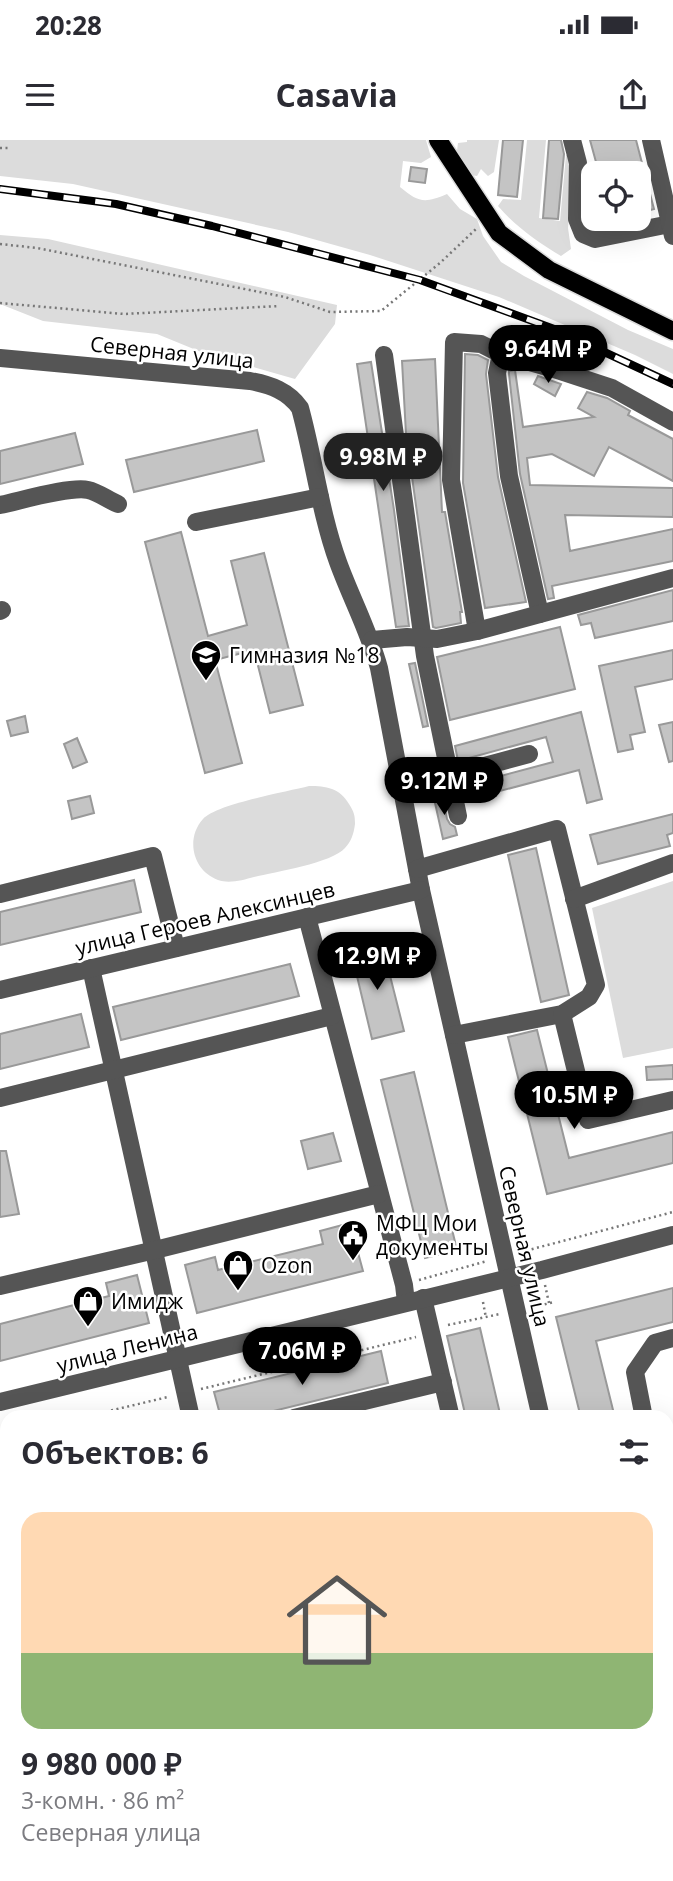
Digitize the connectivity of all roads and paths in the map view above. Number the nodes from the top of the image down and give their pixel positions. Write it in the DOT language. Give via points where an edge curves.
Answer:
graph roads {
  1 [pos="438,140"];
  2 [pos="572,140"];
  3 [pos="651,140"];
  4 [pos="0,148"];
  5 [pos="8,148"];
  6 [pos="489,218"];
  7 [pos="672,230"];
  8 [pos="0,244"];
  9 [pos="0,303"];
  10 [pos="279,306"];
  11 [pos="672,327"];
  12 [pos="501,354"];
  13 [pos="384,355"];
  14 [pos="0,358"];
  15 [pos="673,422"];
  16 [pos="320,497"];
  17 [pos="118,504"];
  18 [pos="0,505"];
  19 [pos="196,522"];
  20 [pos="673,578"];
  21 [pos="540,614"];
  22 [pos="477,631"];
  23 [pos="423,638"];
  24 [pos="372,640"];
  25 [pos="529,754"];
  26 [pos="449,775"];
  27 [pos="403,788"];
  28 [pos="458,816"];
  29 [pos="673,863"];
  30 [pos="417,869"];
  31 [pos="421,890"];
  32 [pos="0,894"];
  33 [pos="574,899"];
  34 [pos="307,917"];
  35 [pos="176,948"];
  36 [pos="91,968"];
  37 [pos="0,990"];
  38 [pos="562,1014"];
  39 [pos="332,1016"];
  40 [pos="454,1035"];
  41 [pos="114,1070"];
  42 [pos="0,1098"];
  43 [pos="673,1100"];
  44 [pos="379,1194"];
  45 [pos="673,1212"];
  46 [pos="673,1235"];
  47 [pos="155,1251"];
  48 [pos="504,1257"];
  49 [pos="508,1277"];
  50 [pos="0,1286"];
  51 [pos="411,1295"];
  52 [pos="554,1302"];
  53 [pos="516,1311"];
  54 [pos="430,1331"];
  55 [pos="673,1338"];
  56 [pos="178,1359"];
  57 [pos="443,1382"];
  58 [pos="186,1393"];
  59 [pos="0,1402"];
  60 [pos="113,1410"];
  61 [pos="189,1410"];
  62 [pos="327,1410"];
  63 [pos="449,1410"];
  64 [pos="539,1410"];
  65 [pos="642,1410"];
  1 -- 6 [label="main road"];
  2 -- 7 [label="street" via="578,163 577,219 583,234 595,239"];
  3 -- 7 [label="street"];
  4 -- 5 [label="path"];
  6 -- 8 [label="path" via="381,312 330,312 285,297"];
  6 -- 11 [label="main road" via="499,233 549,270"];
  9 -- 10 [label="path" via="124,314"];
  12 -- 15 [label="street" via="612,388"];
  12 -- 21 [label="street" via="497,373 509,476"];
  12 -- 22 [label="street" via="481,344 454,342 451,480"];
  13 -- 23 [label="street"];
  14 -- 16 [label="street, Северная улица" via="250,381 283,391 300,408"];
  16 -- 19 [label="street"];
  16 -- 24 [label="street, Северная улица" via="338,561"];
  17 -- 18 [label="street" via="76,488"];
  20 -- 21 [label="street"];
  21 -- 22 [label="street"];
  22 -- 23 [label="street"];
  23 -- 24 [label="street"];
  23 -- 26 [label="street"];
  24 -- 27 [label="street, Северная улица"];
  25 -- 26 [label="street"];
  26 -- 27 [label="street"];
  26 -- 28 [label="street"];
  27 -- 30 [label="street, Северная улица"];
  29 -- 33 [label="street"];
  30 -- 31 [label="street, Северная улица"];
  30 -- 33 [label="street" via="557,829"];
  31 -- 34 [label="street, улица Героев Алексинцев"];
  31 -- 40 [label="street, Северная улица"];
  32 -- 35 [label="street" via="153,856"];
  33 -- 38 [label="street" via="596,985 589,997"];
  34 -- 35 [label="street, улица Героев Алексинцев"];
  34 -- 39 [label="street"];
  35 -- 36 [label="street, улица Героев Алексинцев"];
  36 -- 37 [label="street, улица Героев Алексинцев"];
  36 -- 41 [label="street"];
  38 -- 40 [label="street"];
  38 -- 43 [label="street" via="588,1120"];
  39 -- 41 [label="street"];
  39 -- 44 [label="street"];
  40 -- 48 [label="street, Северная улица"];
  41 -- 42 [label="street"];
  41 -- 47 [label="street"];
  44 -- 47 [label="street"];
  44 -- 51 [label="street"];
  45 -- 48 [label="path"];
  46 -- 49 [label="street, улица Ленина"];
  47 -- 50 [label="street"];
  47 -- 56 [label="street"];
  48 -- 49 [label="street, Северная улица"];
  48 -- 51 [label="path"];
  49 -- 51 [label="street, улица Ленина"];
  49 -- 53 [label="street, Северная улица"];
  51 -- 54 [label="street"];
  51 -- 56 [label="street, улица Ленина"];
  52 -- 53 [label="path"];
  53 -- 54 [label="path"];
  53 -- 64 [label="street, Северная улица"];
  54 -- 57 [label="street"];
  54 -- 58 [label="path"];
  55 -- 65 [label="street" via="655,1343 635,1372"];
  56 -- 58 [label="street"];
  56 -- 59 [label="street, улица Ленина"];
  57 -- 62 [label="street"];
  57 -- 63 [label="street"];
  58 -- 60 [label="path"];
  58 -- 61 [label="street"];
}
